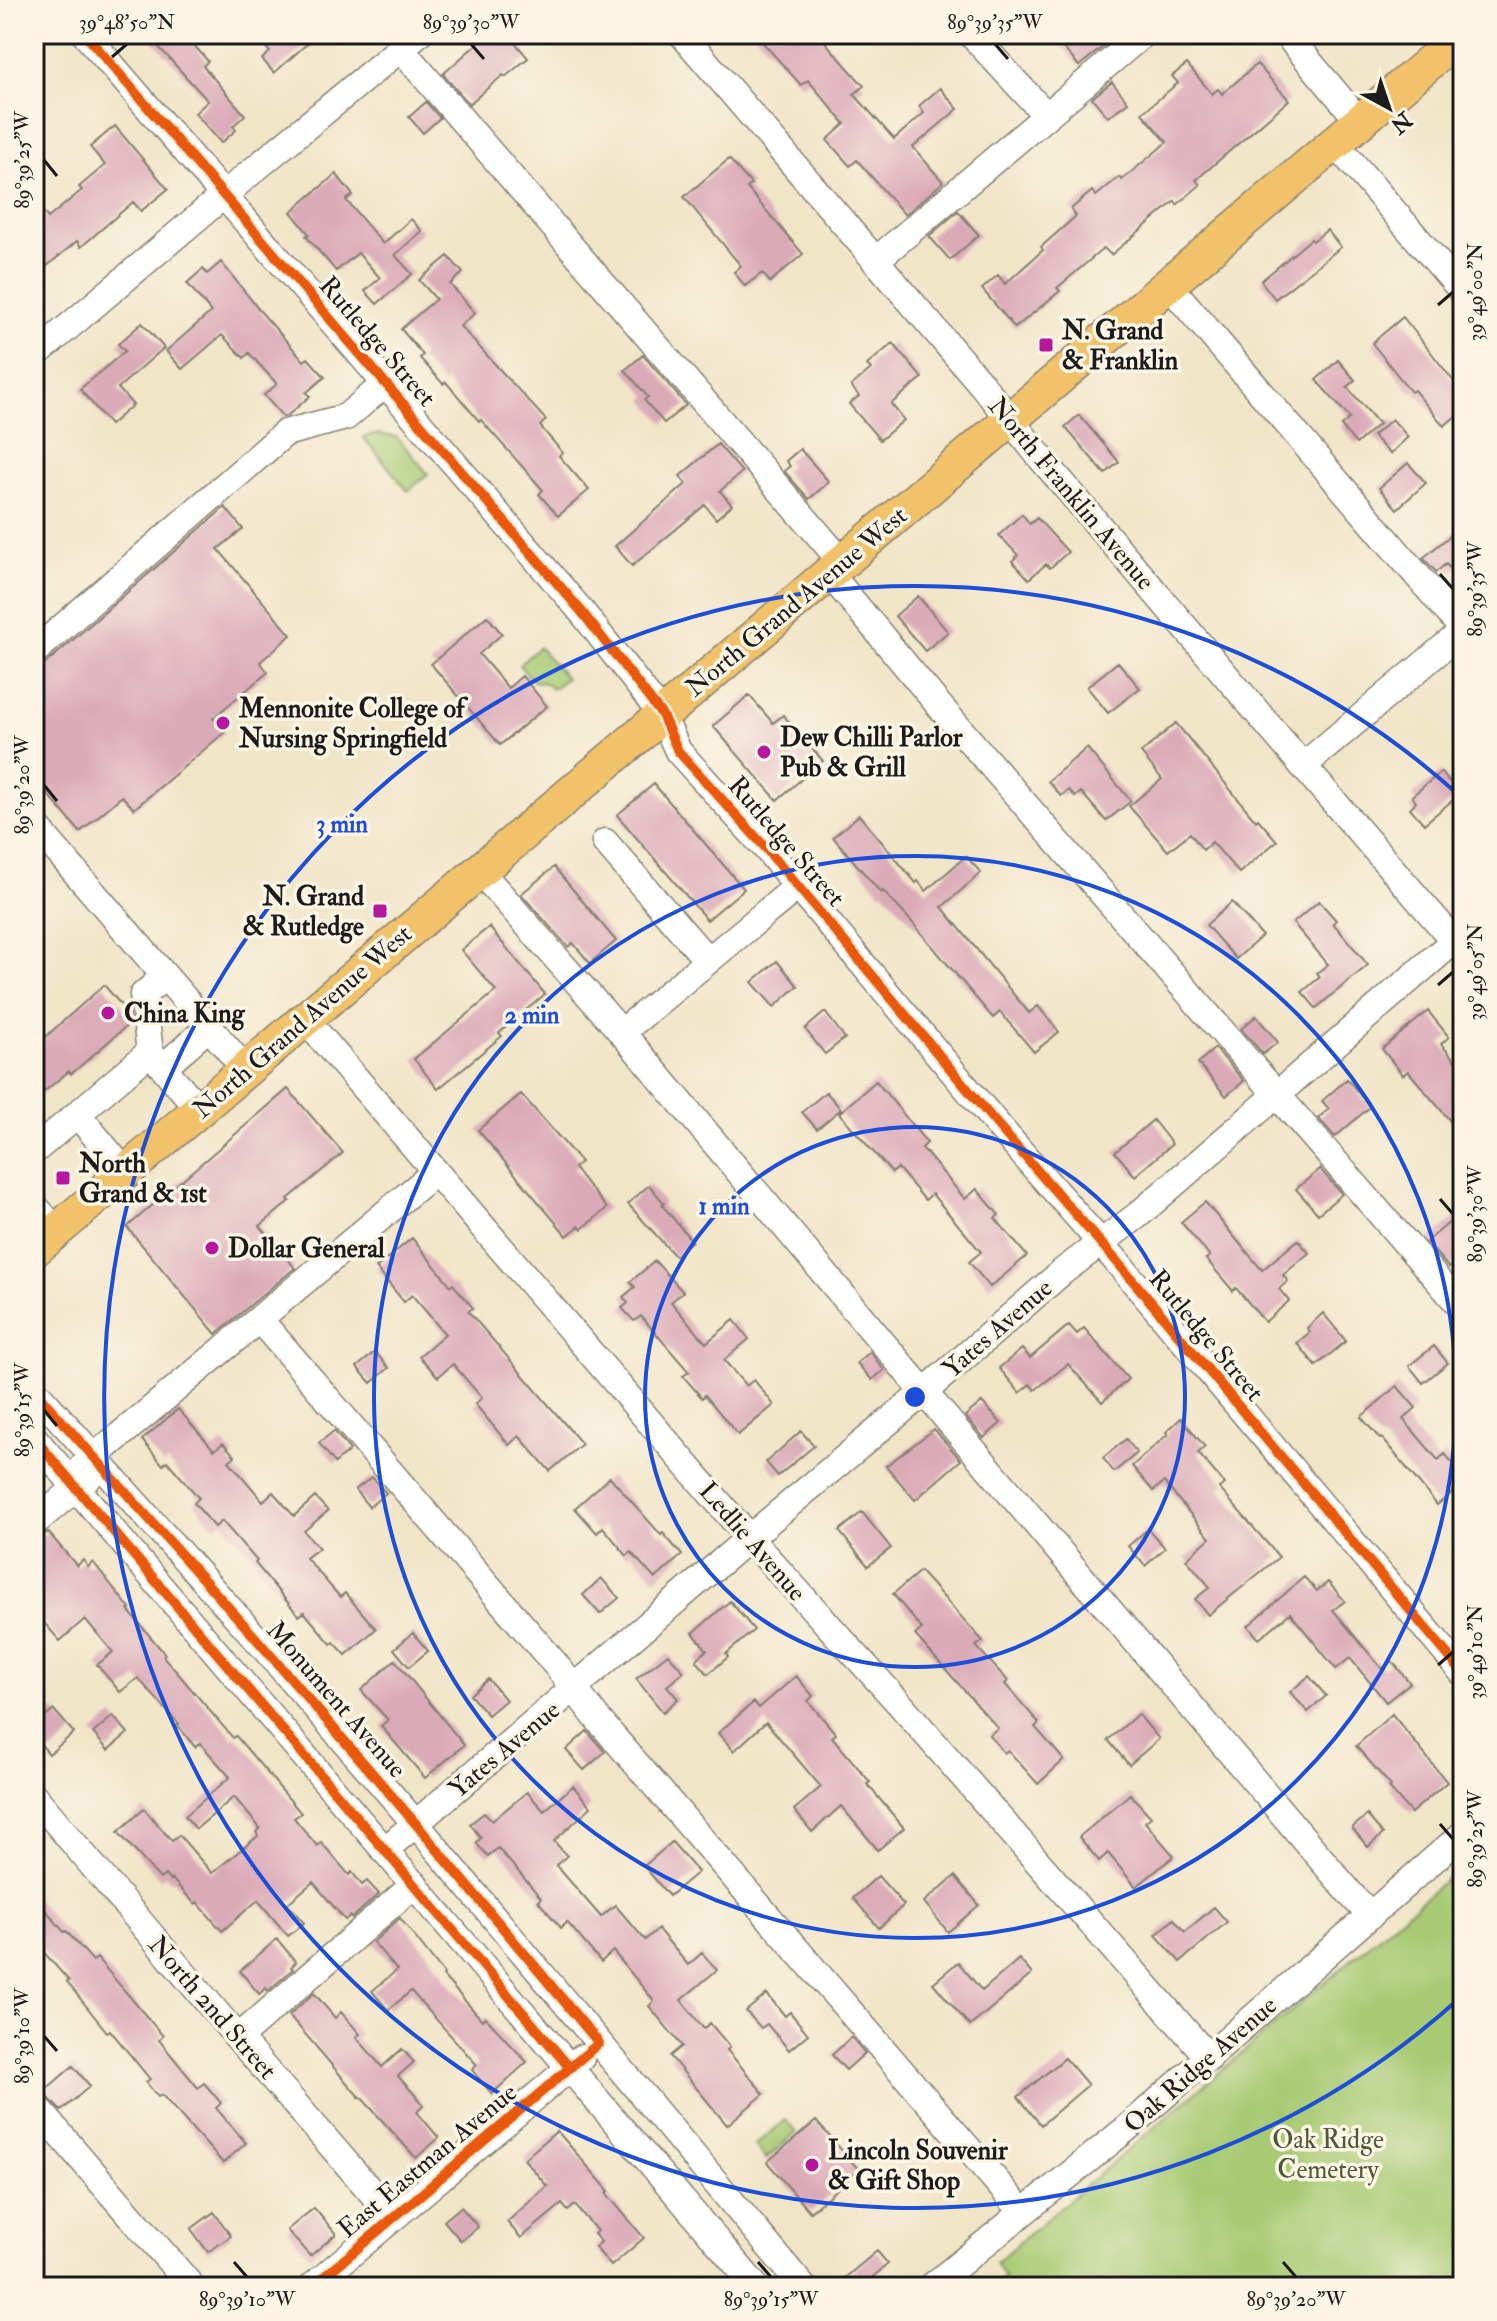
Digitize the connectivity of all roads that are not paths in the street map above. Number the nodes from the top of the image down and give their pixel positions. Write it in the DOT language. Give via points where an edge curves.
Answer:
graph roads {
  1 [pos="682,34"];
  2 [pos="971,34"];
  3 [pos="1143,34"];
  4 [pos="1286,34"];
  5 [pos="1463,34"];
  6 [pos="95,37"];
  7 [pos="410,39"];
  8 [pos="1047,116"];
  9 [pos="1348,133"];
  10 [pos="224,195"];
  11 [pos="875,261"];
  12 [pos="1168,284"];
  13 [pos="1463,292"];
  14 [pos="34,356"];
  15 [pos="385,384"];
  16 [pos="1010,419"];
  17 [pos="835,567"];
  18 [pos="1463,630"];
  19 [pos="34,652"];
  20 [pos="662,715"];
  21 [pos="1303,766"];
  22 [pos="34,824"];
  23 [pos="605,842"];
  24 [pos="479,870"];
  25 [pos="798,886"];
  26 [pos="1460,942"];
  27 [pos="708,961"];
  28 [pos="165,976"];
  29 [pos="305,1019"];
  30 [pos="209,1027"];
  31 [pos="622,1032"];
  32 [pos="156,1059"];
  33 [pos="246,1070"];
  34 [pos="1277,1095"];
  35 [pos="199,1109"];
  36 [pos="77,1114"];
  37 [pos="35,1148"];
  38 [pos="125,1172"];
  39 [pos="435,1172"];
  40 [pos="34,1205"];
  41 [pos="45,1241"];
  42 [pos="1099,1243"];
  43 [pos="1463,1309"];
  44 [pos="259,1319"];
  45 [pos="34,1390"];
  46 [pos="924,1392"];
  47 [pos="34,1438"];
  48 [pos="97,1462"];
  49 [pos="72,1482"];
  50 [pos="34,1523"];
  51 [pos="749,1538"];
  52 [pos="254,1636"];
  53 [pos="225,1661"];
  54 [pos="1463,1673"];
  55 [pos="574,1689"];
  56 [pos="34,1796"];
  57 [pos="416,1824"];
  58 [pos="1463,1834"];
  59 [pos="386,1849"];
  60 [pos="415,1884"];
  61 [pos="1371,1915"];
  62 [pos="238,2038"];
  63 [pos="599,2043"];
  64 [pos="1209,2058"];
  65 [pos="570,2068"];
  66 [pos="34,2104"];
  67 [pos="1023,2212"];
  68 [pos="393,2217"];
  69 [pos="192,2287"];
  70 [pos="312,2287"];
  71 [pos="756,2287"];
  72 [pos="803,2287"];
  73 [pos="931,2287"];
  1 -- 11 [label="street, North Franklin Avenue"];
  2 -- 8 [label="street"];
  3 -- 8 [label="street"];
  4 -- 9 [label="street"];
  5 -- 9 [label="main road, North Grand Avenue West"];
  6 -- 10 [label="street, Rutledge Street"];
  7 -- 10 [label="street"];
  7 -- 17 [label="street"];
  8 -- 11 [label="street"];
  9 -- 12 [label="main road, North Grand Avenue West"];
  9 -- 13 [label="street"];
  10 -- 14 [label="street"];
  10 -- 15 [label="street, Rutledge Street"];
  11 -- 16 [label="street, North Franklin Avenue"];
  12 -- 16 [label="main road, North Grand Avenue West"];
  12 -- 18 [label="street"];
  15 -- 19 [label="street" via="346,417 285,433"];
  15 -- 20 [label="street, Rutledge Street" via="582,612"];
  16 -- 17 [label="main road, North Grand Avenue West"];
  16 -- 21 [label="street, North Franklin Avenue"];
  17 -- 20 [label="main road, North Grand Avenue West"];
  17 -- 34 [label="street" via="937,703"];
  18 -- 21 [label="street"];
  20 -- 24 [label="main road, North Grand Avenue West"];
  20 -- 25 [label="street, Rutledge Street" via="678,751"];
  21 -- 26 [label="street, North Franklin Avenue"];
  22 -- 28 [label="street"];
  23 -- 27 [label="street"];
  24 -- 29 [label="main road, North Grand Avenue West"];
  24 -- 31 [label="street"];
  25 -- 27 [label="street"];
  25 -- 42 [label="street, Rutledge Street"];
  26 -- 34 [label="street, Yates Avenue"];
  27 -- 31 [label="street"];
  28 -- 30 [label="street"];
  28 -- 32 [label="street" via="143,995"];
  29 -- 33 [label="main road, North Grand Avenue West"];
  29 -- 39 [label="street, Ledlie Avenue"];
  30 -- 32 [label="street"];
  30 -- 33 [label="street"];
  31 -- 46 [label="street"];
  32 -- 35 [label="street"];
  32 -- 36 [label="street"];
  33 -- 35 [label="main road, North Grand Avenue West"];
  34 -- 42 [label="street, Yates Avenue"];
  34 -- 43 [label="street"];
  35 -- 38 [label="main road, North Grand Avenue West"];
  36 -- 37 [label="street"];
  36 -- 38 [label="street"];
  38 -- 41 [label="main road, North Grand Avenue West"];
  39 -- 44 [label="street"];
  39 -- 51 [label="street, Ledlie Avenue"];
  40 -- 41 [label="street"];
  42 -- 46 [label="street, Yates Avenue"];
  42 -- 54 [label="street, Rutledge Street"];
  44 -- 48 [label="street"];
  44 -- 55 [label="street"];
  45 -- 48 [label="street, Monument Avenue"];
  46 -- 51 [label="street, Yates Avenue"];
  46 -- 61 [label="street"];
  47 -- 49 [label="street"];
  48 -- 49 [label="street"];
  48 -- 52 [label="street, Monument Avenue"];
  49 -- 50 [label="street"];
  49 -- 53 [label="street"];
  51 -- 55 [label="street, Yates Avenue"];
  51 -- 64 [label="street, Ledlie Avenue"];
  52 -- 53 [label="street"];
  52 -- 57 [label="street, Monument Avenue"];
  53 -- 59 [label="street"];
  55 -- 57 [label="street, Yates Avenue"];
  55 -- 67 [label="street"];
  56 -- 62 [label="street, North 2nd Street"];
  57 -- 59 [label="street, Yates Avenue"];
  57 -- 63 [label="street, Monument Avenue"];
  58 -- 61 [label="street, Oak Ridge Avenue"];
  59 -- 60 [label="street"];
  60 -- 62 [label="street"];
  60 -- 65 [label="street"];
  61 -- 64 [label="street, Oak Ridge Avenue"];
  62 -- 68 [label="street, North 2nd Street"];
  63 -- 65 [label="street, East Eastman Avenue"];
  63 -- 72 [label="street, Monument Avenue"];
  64 -- 67 [label="street, Oak Ridge Avenue"];
  65 -- 68 [label="street, East Eastman Avenue"];
  65 -- 71 [label="street"];
  66 -- 69 [label="street"];
  67 -- 73 [label="street, Oak Ridge Avenue"];
  68 -- 70 [label="street, East Eastman Avenue"];
}
